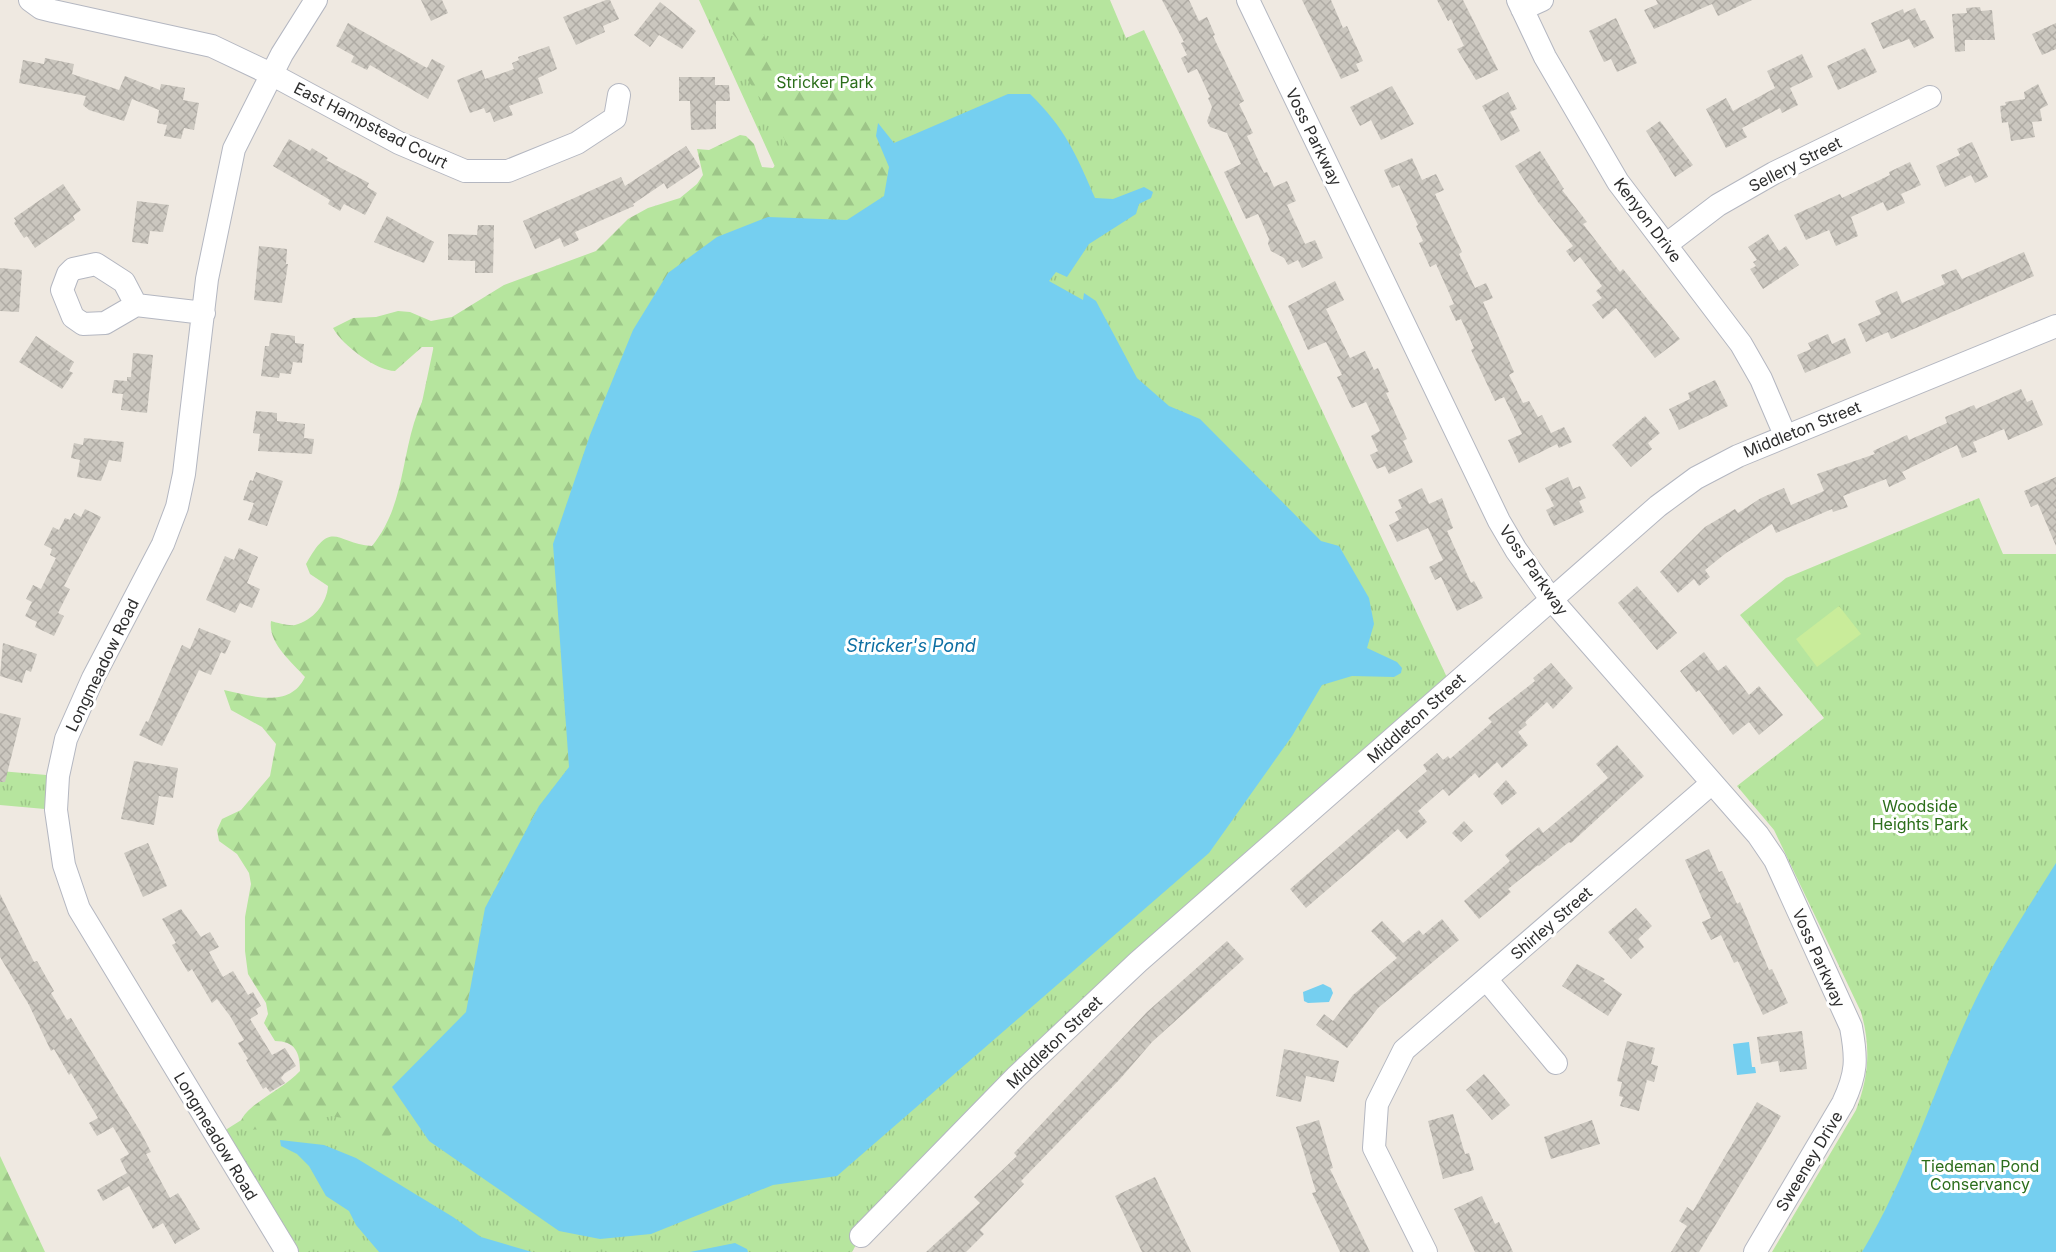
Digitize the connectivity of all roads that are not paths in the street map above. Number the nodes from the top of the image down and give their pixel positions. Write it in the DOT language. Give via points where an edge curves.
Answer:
graph roads {
  1 [pos="30,0"];
  2 [pos="316,0"];
  3 [pos="1248,0"];
  4 [pos="1527,3"];
  5 [pos="273,75"];
  6 [pos="619,95"];
  7 [pos="1930,97"];
  8 [pos="1667,244"];
  9 [pos="136,305"];
  10 [pos="204,313"];
  11 [pos="2054,334"];
  12 [pos="1785,435"];
  13 [pos="1551,599"];
  14 [pos="1712,783"];
  15 [pos="1486,979"];
  16 [pos="1556,1063"];
  17 [pos="1856,1067"];
  18 [pos="861,1236"];
  19 [pos="287,1252"];
  20 [pos="1426,1252"];
  21 [pos="1755,1252"];
  1 -- 5 [label="street, East Hampstead Court" via="41,8 212,46"];
  2 -- 5 [label="street, Longmeadow Road"];
  3 -- 13 [label="street, Voss Parkway" via="1499,521"];
  4 -- 8 [label="street, Kenyon Drive" via="1545,57 1618,182"];
  5 -- 6 [label="street, East Hampstead Court" via="399,142 465,171 508,171 577,143 615,118"];
  5 -- 10 [label="street, Longmeadow Road" via="234,149 207,279"];
  7 -- 8 [label="street, Sellery Street" via="1774,173 1718,205"];
  8 -- 12 [label="street, Kenyon Drive" via="1741,344"];
  9 -- 10 [label="street"];
  10 -- 19 [label="street, Longmeadow Road" via="177,507 163,544 66,739 56,796 58,839 71,887 89,927"];
  11 -- 12 [label="street, Middleton Street"];
  12 -- 13 [label="street, Middleton Street" via="1696,478"];
  13 -- 14 [label="street, Voss Parkway"];
  13 -- 18 [label="street, Middleton Street" via="1138,962 1017,1076"];
  14 -- 15 [label="street, Shirley Street"];
  14 -- 17 [label="street, Voss Parkway" via="1775,860 1851,1027"];
  15 -- 16 [label="street"];
  15 -- 20 [label="street, Shirley Street" via="1404,1050 1377,1104 1374,1148"];
  17 -- 21 [label="street, Sweeney Drive" via="1843,1103"];
}
